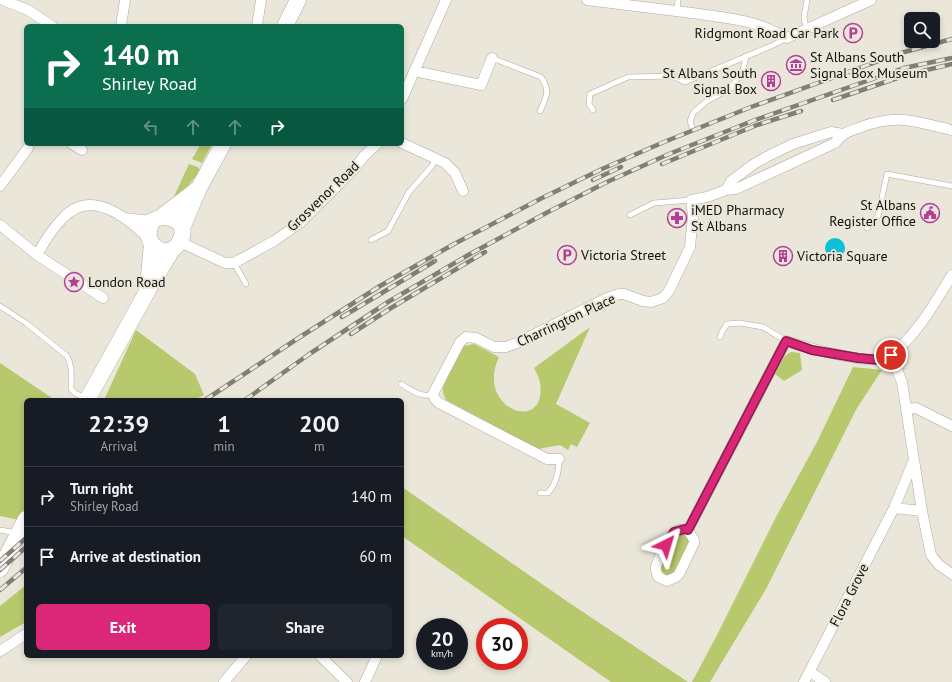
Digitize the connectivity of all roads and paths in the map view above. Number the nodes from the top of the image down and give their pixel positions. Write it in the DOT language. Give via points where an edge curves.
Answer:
graph roads {
  1 [pos="2,0"];
  2 [pos="125,0"];
  3 [pos="261,0"];
  4 [pos="298,0"];
  5 [pos="446,0"];
  6 [pos="587,0"];
  7 [pos="678,0"];
  8 [pos="806,0"];
  9 [pos="871,0"];
  10 [pos="677,11"];
  11 [pos="49,24"];
  12 [pos="121,24"];
  13 [pos="257,24"];
  14 [pos="286,24"];
  15 [pos="806,30"];
  16 [pos="777,33"];
  17 [pos="787,38"];
  18 [pos="746,56"];
  19 [pos="492,58"];
  20 [pos="414,71"];
  21 [pos="404,94"];
  22 [pos="593,110"];
  23 [pos="540,111"];
  24 [pos="692,127"];
  25 [pos="952,130"];
  26 [pos="843,134"];
  27 [pos="404,144"];
  28 [pos="75,146"];
  29 [pos="222,146"];
  30 [pos="375,146"];
  31 [pos="28,148"];
  32 [pos="82,150"];
  33 [pos="436,158"];
  34 [pos="0,186"];
  35 [pos="952,186"];
  36 [pos="199,188"];
  37 [pos="726,190"];
  38 [pos="463,191"];
  39 [pos="691,200"];
  40 [pos="630,215"];
  41 [pos="124,218"];
  42 [pos="157,219"];
  43 [pos="0,225"];
  44 [pos="866,228"];
  45 [pos="178,240"];
  46 [pos="371,240"];
  47 [pos="151,242"];
  48 [pos="37,255"];
  49 [pos="234,263"];
  50 [pos="952,275"];
  51 [pos="246,284"];
  52 [pos="148,290"];
  53 [pos="102,298"];
  54 [pos="0,306"];
  55 [pos="720,337"];
  56 [pos="786,341"];
  57 [pos="891,355"];
  58 [pos="401,384"];
  59 [pos="433,394"];
  60 [pos="84,398"];
  61 [pos="88,398"];
  62 [pos="906,409"];
  63 [pos="952,426"];
  64 [pos="559,459"];
  65 [pos="914,460"];
  66 [pos="540,493"];
  67 [pos="894,508"];
  68 [pos="922,511"];
  69 [pos="24,523"];
  70 [pos="0,530"];
  71 [pos="688,530"];
  72 [pos="18,534"];
  73 [pos="0,569"];
  74 [pos="952,574"];
  75 [pos="24,635"];
  76 [pos="0,650"];
  77 [pos="244,658"];
  78 [pos="322,658"];
  79 [pos="376,658"];
  80 [pos="810,672"];
  81 [pos="224,682"];
  82 [pos="347,682"];
  83 [pos="365,682"];
  84 [pos="804,682"];
  85 [pos="825,682"];
  1 -- 11 [label="street" via="28,10"];
  2 -- 12 [label="street"];
  3 -- 13 [label="street"];
  4 -- 14 [label="main road"];
  5 -- 20 [label="street"];
  6 -- 10 [label="street"];
  7 -- 10 [label="lane"];
  8 -- 15 [label="lane"];
  9 -- 15 [label="street"];
  10 -- 16 [label="street" via="738,21"];
  15 -- 17 [label="street"];
  17 -- 18 [label="lane"];
  18 -- 22 [label="lane" via="685,82 672,76 628,77 590,94 589,104"];
  18 -- 24 [label="lane" via="743,70 731,88 694,112 690,121"];
  19 -- 20 [label="street" via="481,85"];
  19 -- 23 [label="lane" via="541,78 548,90"];
  20 -- 21 [label="street"];
  25 -- 26 [label="street" via="892,119"];
  26 -- 37 [label="street" via="835,143 736,189"];
  26 -- 37 [label="street" via="831,132 793,144 770,155 730,181"];
  27 -- 33 [label="street"];
  28 -- 32 [label="street"];
  29 -- 36 [label="main road"];
  30 -- 49 [label="street, Grosvenor Road" via="300,223 274,242"];
  31 -- 34 [label="street"];
  33 -- 38 [label="street" via="451,168 459,179"];
  33 -- 46 [label="lane" via="409,192 388,231"];
  35 -- 44 [label="lane" via="888,174 878,216"];
  36 -- 42 [label="main road"];
  36 -- 45 [label="main road"];
  37 -- 39 [label="street"];
  39 -- 40 [label="lane" via="654,203"];
  39 -- 59 [label="street, Charrington Place" via="694,216 690,247 669,291 663,298 651,302 619,294 506,347 494,347 476,338 466,337 460,342"];
  41 -- 42 [label="street"];
  41 -- 47 [label="street"];
  41 -- 48 [label="street" via="104,207 78,207 62,219"];
  42 -- 45 [label="main road" via="170,217 175,220"];
  42 -- 47 [label="main road" via="149,234"];
  43 -- 48 [label="street"];
  45 -- 47 [label="main road" via="161,250"];
  45 -- 49 [label="street" via="224,263"];
  45 -- 52 [label="main road"];
  47 -- 52 [label="main road"];
  48 -- 53 [label="street"];
  49 -- 51 [label="lane"];
  50 -- 57 [label="street" via="924,321"];
  52 -- 61 [label="main road"];
  54 -- 60 [label="lane" via="67,356 71,362 71,389"];
  55 -- 56 [label="lane" via="727,324 740,323 763,327"];
  56 -- 57 [label="street" via="812,350 858,358 880,360"];
  56 -- 71 [label="street"];
  57 -- 62 [label="street" via="902,382"];
  58 -- 59 [label="lane" via="423,396"];
  59 -- 64 [label="street" via="439,403 547,459"];
  62 -- 63 [label="street" via="916,408"];
  62 -- 65 [label="street"];
  64 -- 66 [label="lane" via="559,474 552,488 548,493"];
  65 -- 67 [label="street, Flora Grove"];
  65 -- 68 [label="street"];
  67 -- 68 [label="street"];
  67 -- 80 [label="street, Flora Grove"];
  68 -- 74 [label="street" via="931,555 938,565"];
  69 -- 72 [label="main road"];
  70 -- 72 [label="lane"];
  71 -- 71 [label="street" via="678,530 672,534 656,566 658,577 667,581 679,574 694,543"];
  72 -- 73 [label="main road"];
  75 -- 76 [label="street"];
  77 -- 81 [label="street"];
  78 -- 82 [label="street"];
  79 -- 83 [label="street"];
  80 -- 84 [label="street, Flora Grove"];
  80 -- 85 [label="street"];
}
